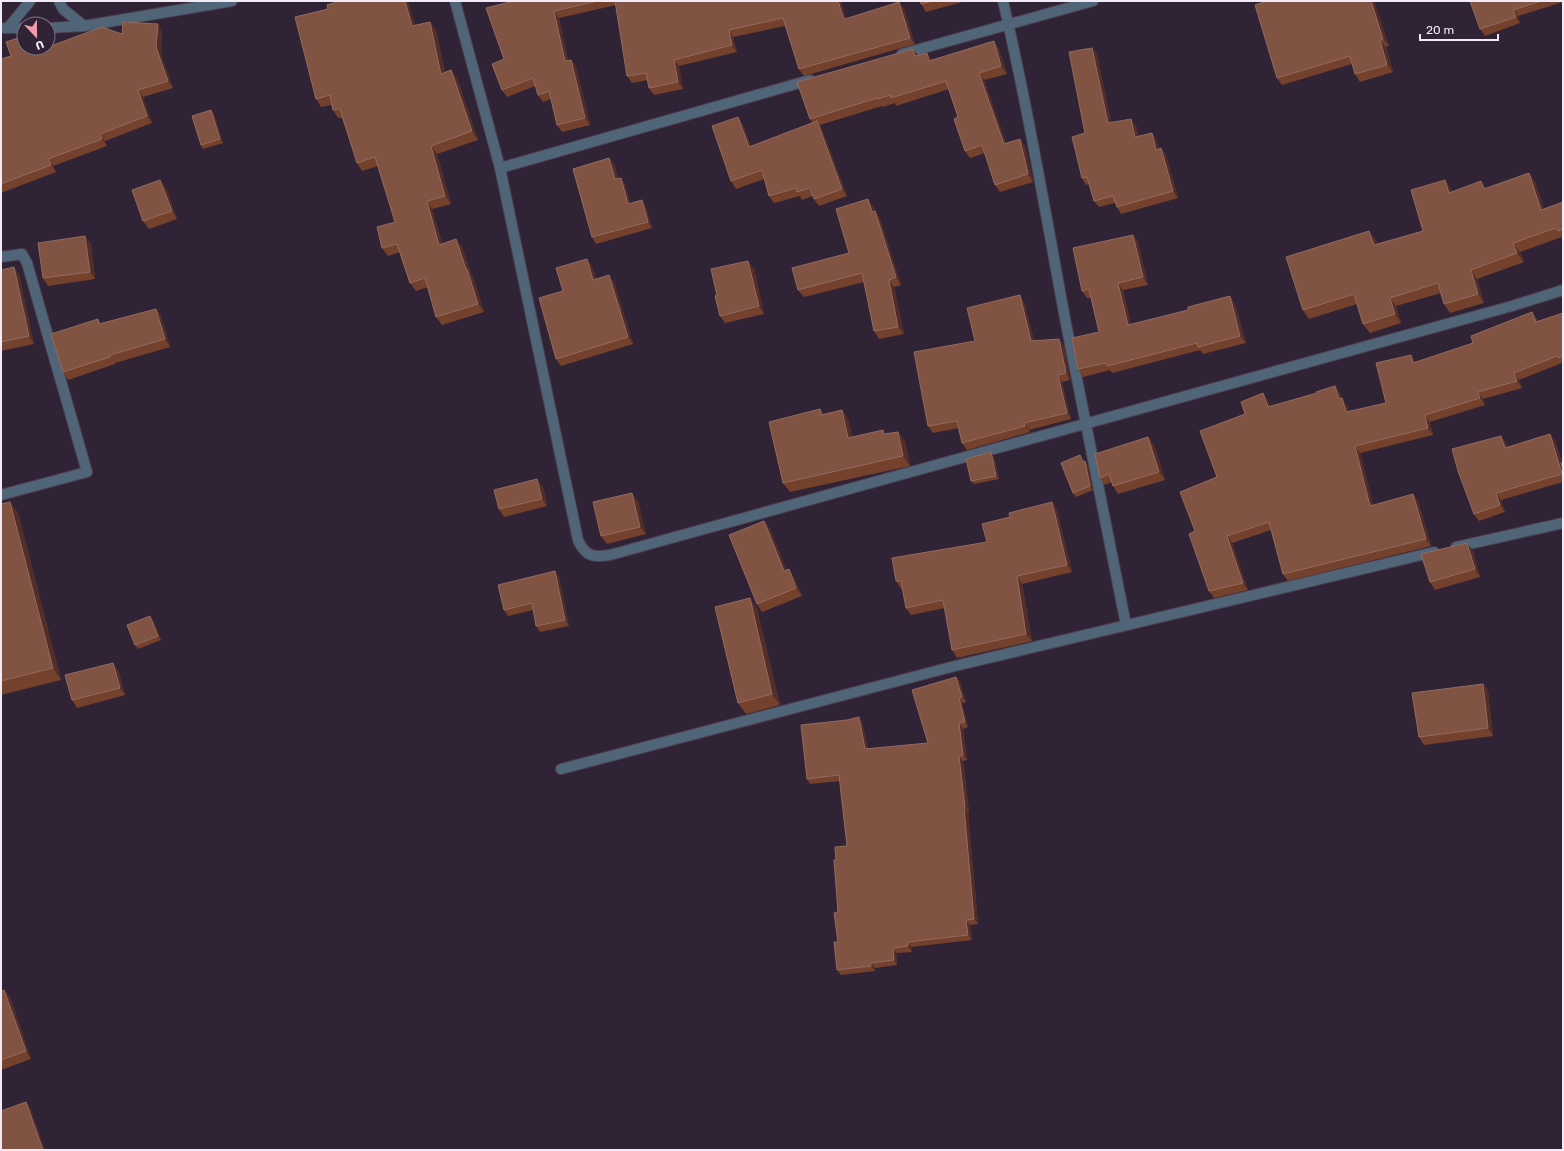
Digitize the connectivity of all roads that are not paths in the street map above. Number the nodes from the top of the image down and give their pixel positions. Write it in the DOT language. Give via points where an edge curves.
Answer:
graph roads {
  1 [pos="30,1"];
  2 [pos="59,1"];
  3 [pos="232,1"];
  4 [pos="455,1"];
  5 [pos="1004,1"];
  6 [pos="1093,1"];
  7 [pos="1009,24"];
  8 [pos="84,26"];
  9 [pos="4,28"];
  10 [pos="16,28"];
  11 [pos="56,28"];
  12 [pos="895,56"];
  13 [pos="819,78"];
  14 [pos="500,168"];
  15 [pos="1,257"];
  16 [pos="1563,290"];
  17 [pos="1086,424"];
  18 [pos="1,495"];
  19 [pos="1563,523"];
  20 [pos="1126,626"];
  21 [pos="561,769"];
  1 -- 9 [label="street"];
  2 -- 8 [label="street" via="63,9"];
  3 -- 8 [label="street"];
  4 -- 14 [label="street"];
  5 -- 7 [label="street"];
  6 -- 7 [label="street"];
  7 -- 12 [label="street"];
  7 -- 17 [label="street"];
  8 -- 11 [label="street"];
  9 -- 10 [label="street"];
  13 -- 14 [label="street"];
  14 -- 17 [label="street" via="578,540 582,549 589,554 599,557 610,555"];
  15 -- 18 [label="street" via="22,254 28,263 87,472"];
  16 -- 17 [label="street"];
  17 -- 20 [label="street"];
  19 -- 20 [label="street"];
  20 -- 21 [label="street" via="955,666"];
}
